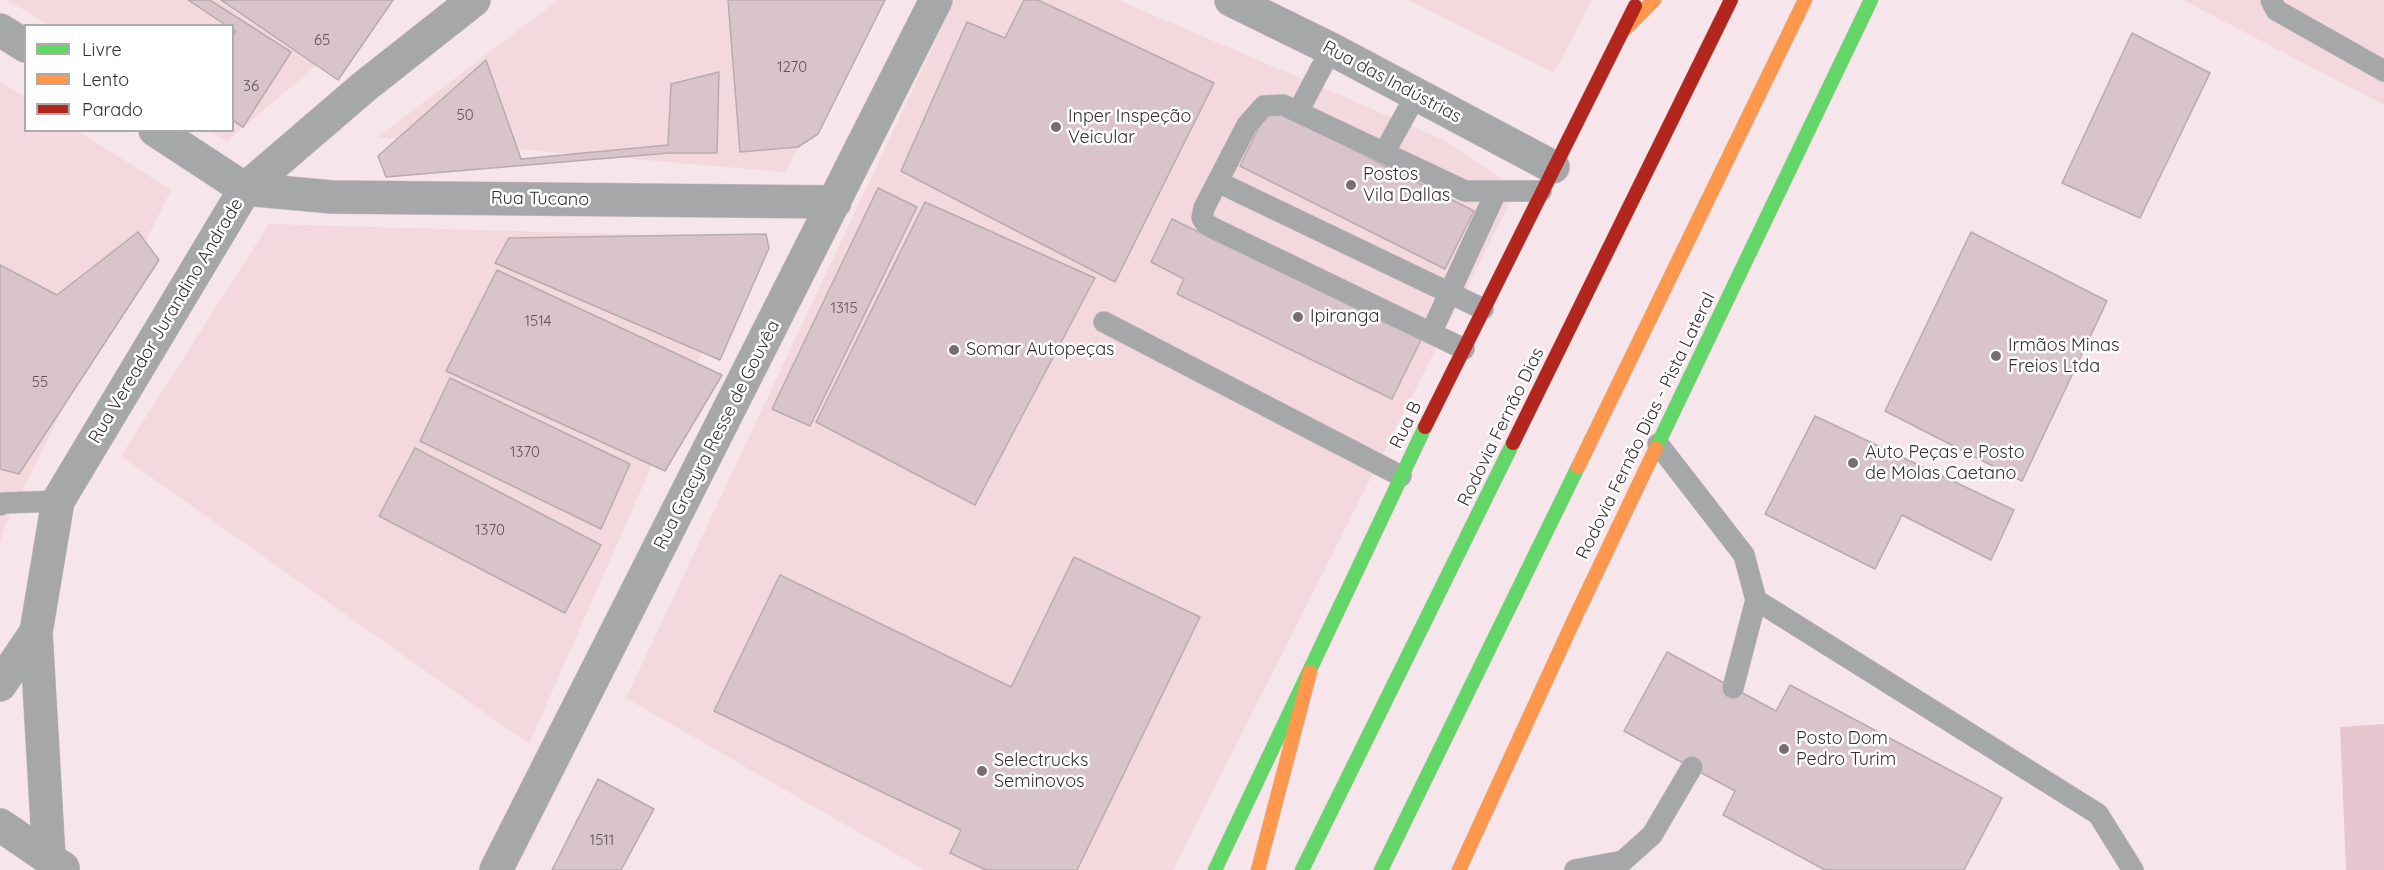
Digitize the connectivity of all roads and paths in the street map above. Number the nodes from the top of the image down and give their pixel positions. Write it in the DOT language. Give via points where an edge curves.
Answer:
graph roads {
  1 [pos="474,0"];
  2 [pos="936,0"];
  3 [pos="1231,0"];
  4 [pos="1638,0"];
  5 [pos="1654,0"];
  6 [pos="1731,0"];
  7 [pos="1805,0"];
  8 [pos="1871,0"];
  9 [pos="2271,0"];
  10 [pos="0,30"];
  11 [pos="1622,32"];
  12 [pos="24,45"];
  13 [pos="1331,49"];
  14 [pos="2384,71"];
  15 [pos="1416,95"];
  16 [pos="1298,112"];
  17 [pos="158,132"];
  18 [pos="1384,153"];
  19 [pos="1547,179"];
  20 [pos="1218,182"];
  21 [pos="245,189"];
  22 [pos="1496,192"];
  23 [pos="836,202"];
  24 [pos="1450,294"];
  25 [pos="1483,309"];
  26 [pos="1104,322"];
  27 [pos="1431,333"];
  28 [pos="1464,349"];
  29 [pos="1658,444"];
  30 [pos="1401,476"];
  31 [pos="58,501"];
  32 [pos="0,505"];
  33 [pos="1756,600"];
  34 [pos="36,632"];
  35 [pos="1310,672"];
  36 [pos="0,685"];
  37 [pos="1733,688"];
  38 [pos="1692,767"];
  39 [pos="0,825"];
  40 [pos="58,864"];
  41 [pos="496,870"];
  42 [pos="1215,870"];
  43 [pos="1258,870"];
  44 [pos="1302,870"];
  45 [pos="1381,870"];
  46 [pos="1458,870"];
  47 [pos="1575,870"];
  48 [pos="2133,870"];
  1 -- 21 [label="street, Rua Vereador Jurandino Andrade" via="365,86"];
  2 -- 23 [label="street, Rua Gracyra Resse de Gouvêa"];
  3 -- 13 [label="street, Rua das Indústrias"];
  4 -- 11 [label="main road, Rua B"];
  5 -- 11 [label="main road"];
  6 -- 44 [label="main road, Rodovia Fernão Dias"];
  7 -- 45 [label="main road"];
  8 -- 29 [label="main road, Rodovia Fernão Dias - Pista Lateral"];
  9 -- 14 [label="lane" via="2276,10"];
  10 -- 12 [label="street"];
  11 -- 19 [label="main road, Rua B"];
  13 -- 15 [label="street, Rua das Indústrias"];
  13 -- 16 [label="lane"];
  15 -- 18 [label="lane"];
  15 -- 19 [label="street, Rua das Indústrias"];
  16 -- 18 [label="lane"];
  16 -- 20 [label="lane" via="1282,105 1264,106 1247,125"];
  17 -- 21 [label="street"];
  18 -- 22 [label="lane" via="1465,191"];
  19 -- 22 [label="lane"];
  19 -- 25 [label="main road, Rua B"];
  20 -- 24 [label="lane"];
  20 -- 27 [label="lane" via="1204,208 1202,218 1206,224"];
  21 -- 23 [label="street, Rua Tucano" via="332,197"];
  21 -- 31 [label="street, Rua Vereador Jurandino Andrade"];
  22 -- 24 [label="lane"];
  23 -- 41 [label="street, Rua Gracyra Resse de Gouvêa"];
  24 -- 25 [label="lane"];
  24 -- 27 [label="lane"];
  25 -- 28 [label="main road, Rua B"];
  26 -- 30 [label="lane"];
  27 -- 28 [label="lane"];
  28 -- 30 [label="main road, Rua B"];
  29 -- 33 [label="lane" via="1744,555"];
  29 -- 46 [label="main road, Rodovia Fernão Dias - Pista Lateral"];
  30 -- 35 [label="main road, Rua B"];
  31 -- 32 [label="lane"];
  31 -- 34 [label="street, Rua Vereador Jurandino Andrade"];
  33 -- 37 [label="lane"];
  33 -- 48 [label="lane" via="2098,814"];
  34 -- 36 [label="street, Rua Vereador Jurandino Andrade"];
  34 -- 40 [label="street, Rua Vereador Jurandino Andrade"];
  35 -- 42 [label="main road, Rua B"];
  35 -- 43 [label="main road"];
  38 -- 47 [label="lane" via="1652,835 1638,848 1623,861"];
  39 -- 40 [label="street"];
}
